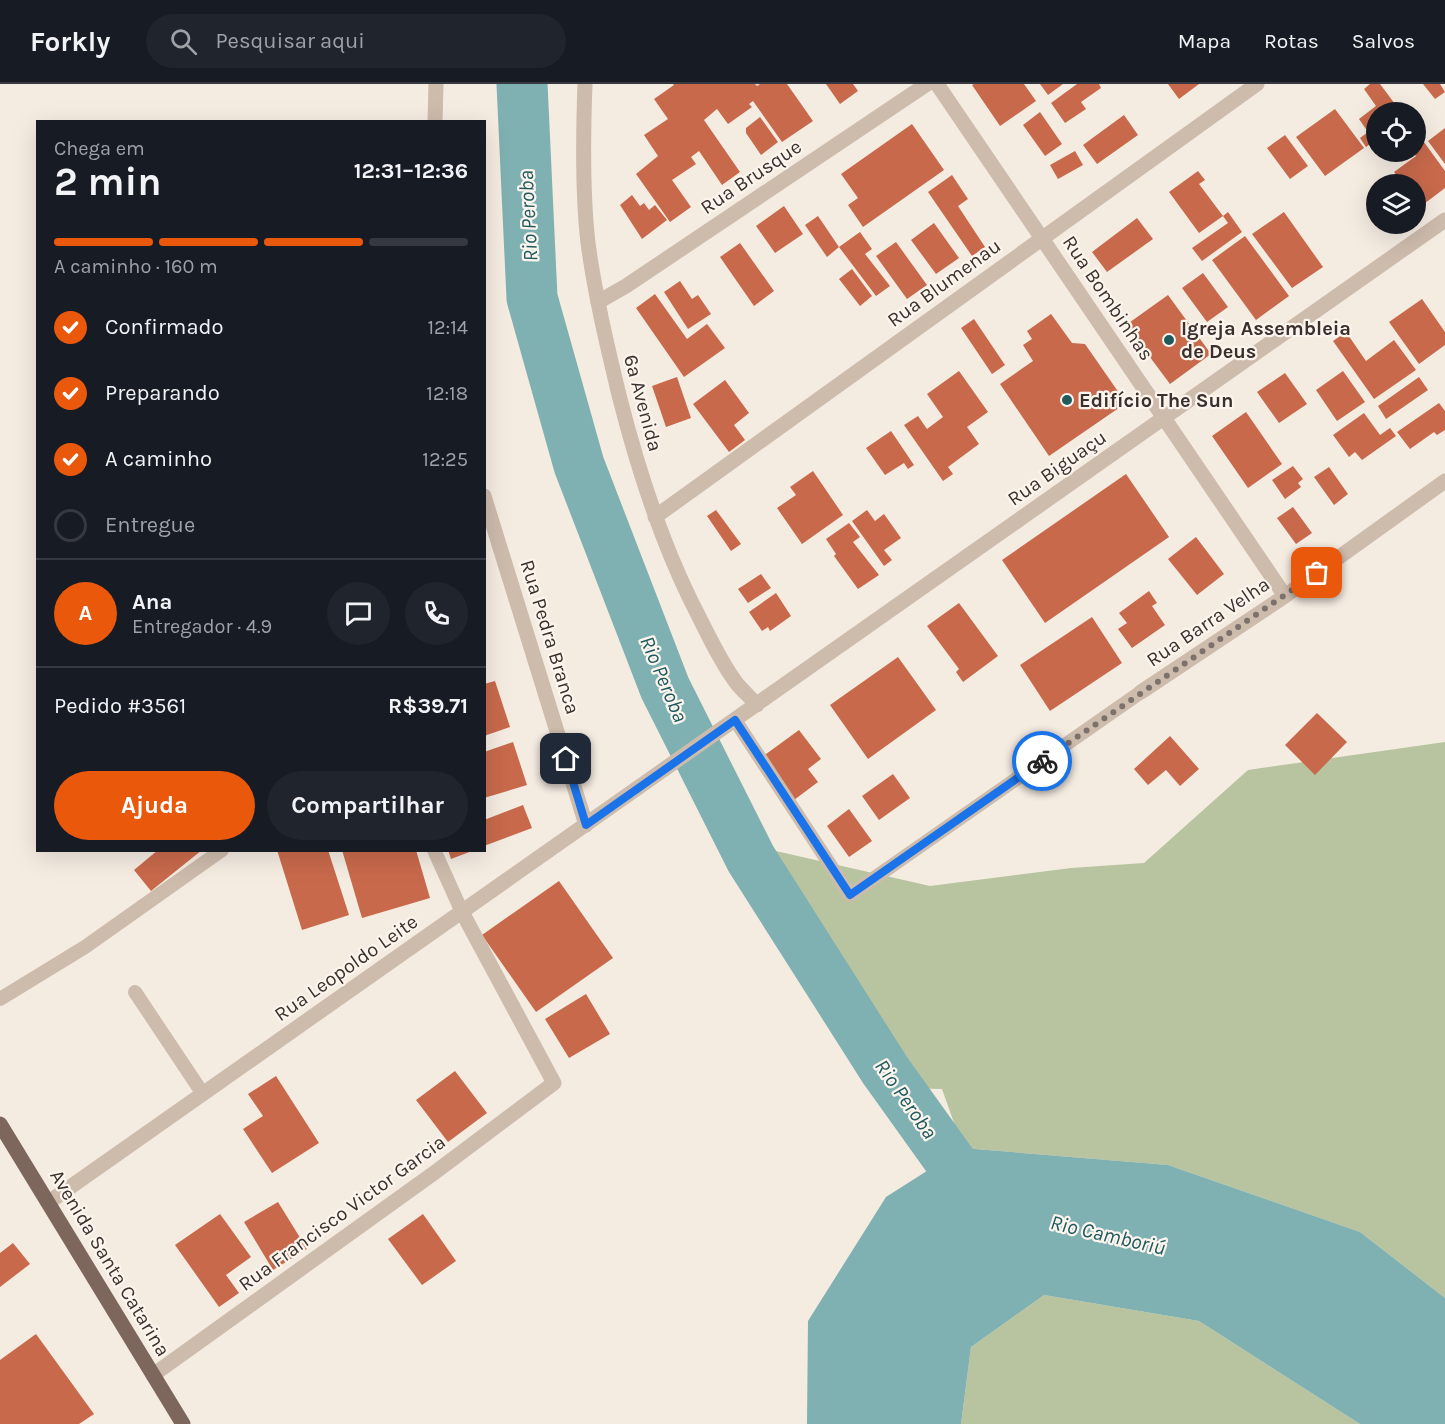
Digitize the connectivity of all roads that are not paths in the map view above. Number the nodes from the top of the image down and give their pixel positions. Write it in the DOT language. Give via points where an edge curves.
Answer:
graph roads {
  1 [pos="436,84"];
  2 [pos="585,84"];
  3 [pos="927,84"];
  4 [pos="938,84"];
  5 [pos="1257,84"];
  6 [pos="435,120"];
  7 [pos="1445,220"];
  8 [pos="1042,238"];
  9 [pos="597,302"];
  10 [pos="1164,418"];
  11 [pos="1445,482"];
  12 [pos="486,502"];
  13 [pos="655,517"];
  14 [pos="1285,596"];
  15 [pos="1141,692"];
  16 [pos="757,705"];
  17 [pos="735,720"];
  18 [pos="667,768"];
  19 [pos="586,825"];
  20 [pos="219,852"];
  21 [pos="435,852"];
  22 [pos="462,912"];
  23 [pos="135,992"];
  24 [pos="0,999"];
  25 [pos="203,1094"];
  26 [pos="0,1124"];
  27 [pos="49,1203"];
  28 [pos="153,1375"];
  29 [pos="183,1424"];
  1 -- 6 [label="street"];
  2 -- 9 [label="street, 6ª Avenida" via="585,198"];
  3 -- 9 [label="street, Rua Brusque"];
  4 -- 8 [label="street, Rua Bombinhas"];
  5 -- 8 [label="street, Rua Blumenau"];
  7 -- 10 [label="street, Rua Biguaçu"];
  8 -- 10 [label="street, Rua Bombinhas"];
  8 -- 13 [label="street, Rua Blumenau"];
  9 -- 13 [label="street, 6ª Avenida" via="630,440"];
  10 -- 14 [label="street, Rua Bombinhas"];
  10 -- 16 [label="street, Rua Biguaçu"];
  11 -- 14 [label="street, Rua Barra Velha"];
  12 -- 19 [label="street, Rua Pedra Branca"];
  13 -- 16 [label="street, 6ª Avenida" via="673,565 709,636 737,684"];
  14 -- 15 [label="street, Rua Barra Velha"];
  15 -- 17 [label="lane" via="850,895"];
  16 -- 17 [label="street, Rua Biguaçu"];
  17 -- 18 [label="street, Rua Biguaçu"];
  18 -- 19 [label="street, Rua Leopoldo Leite"];
  19 -- 22 [label="street, Rua Leopoldo Leite"];
  20 -- 24 [label="lane" via="85,946"];
  21 -- 22 [label="lane"];
  22 -- 25 [label="street, Rua Leopoldo Leite"];
  22 -- 28 [label="street, Rua Francisco Victor Garcia" via="554,1083"];
  23 -- 25 [label="lane"];
  25 -- 27 [label="street, Rua Leopoldo Leite"];
  26 -- 27 [label="main road, Avenida Santa Catarina"];
  27 -- 28 [label="main road, Avenida Santa Catarina"];
  28 -- 29 [label="main road, Avenida Santa Catarina"];
}
